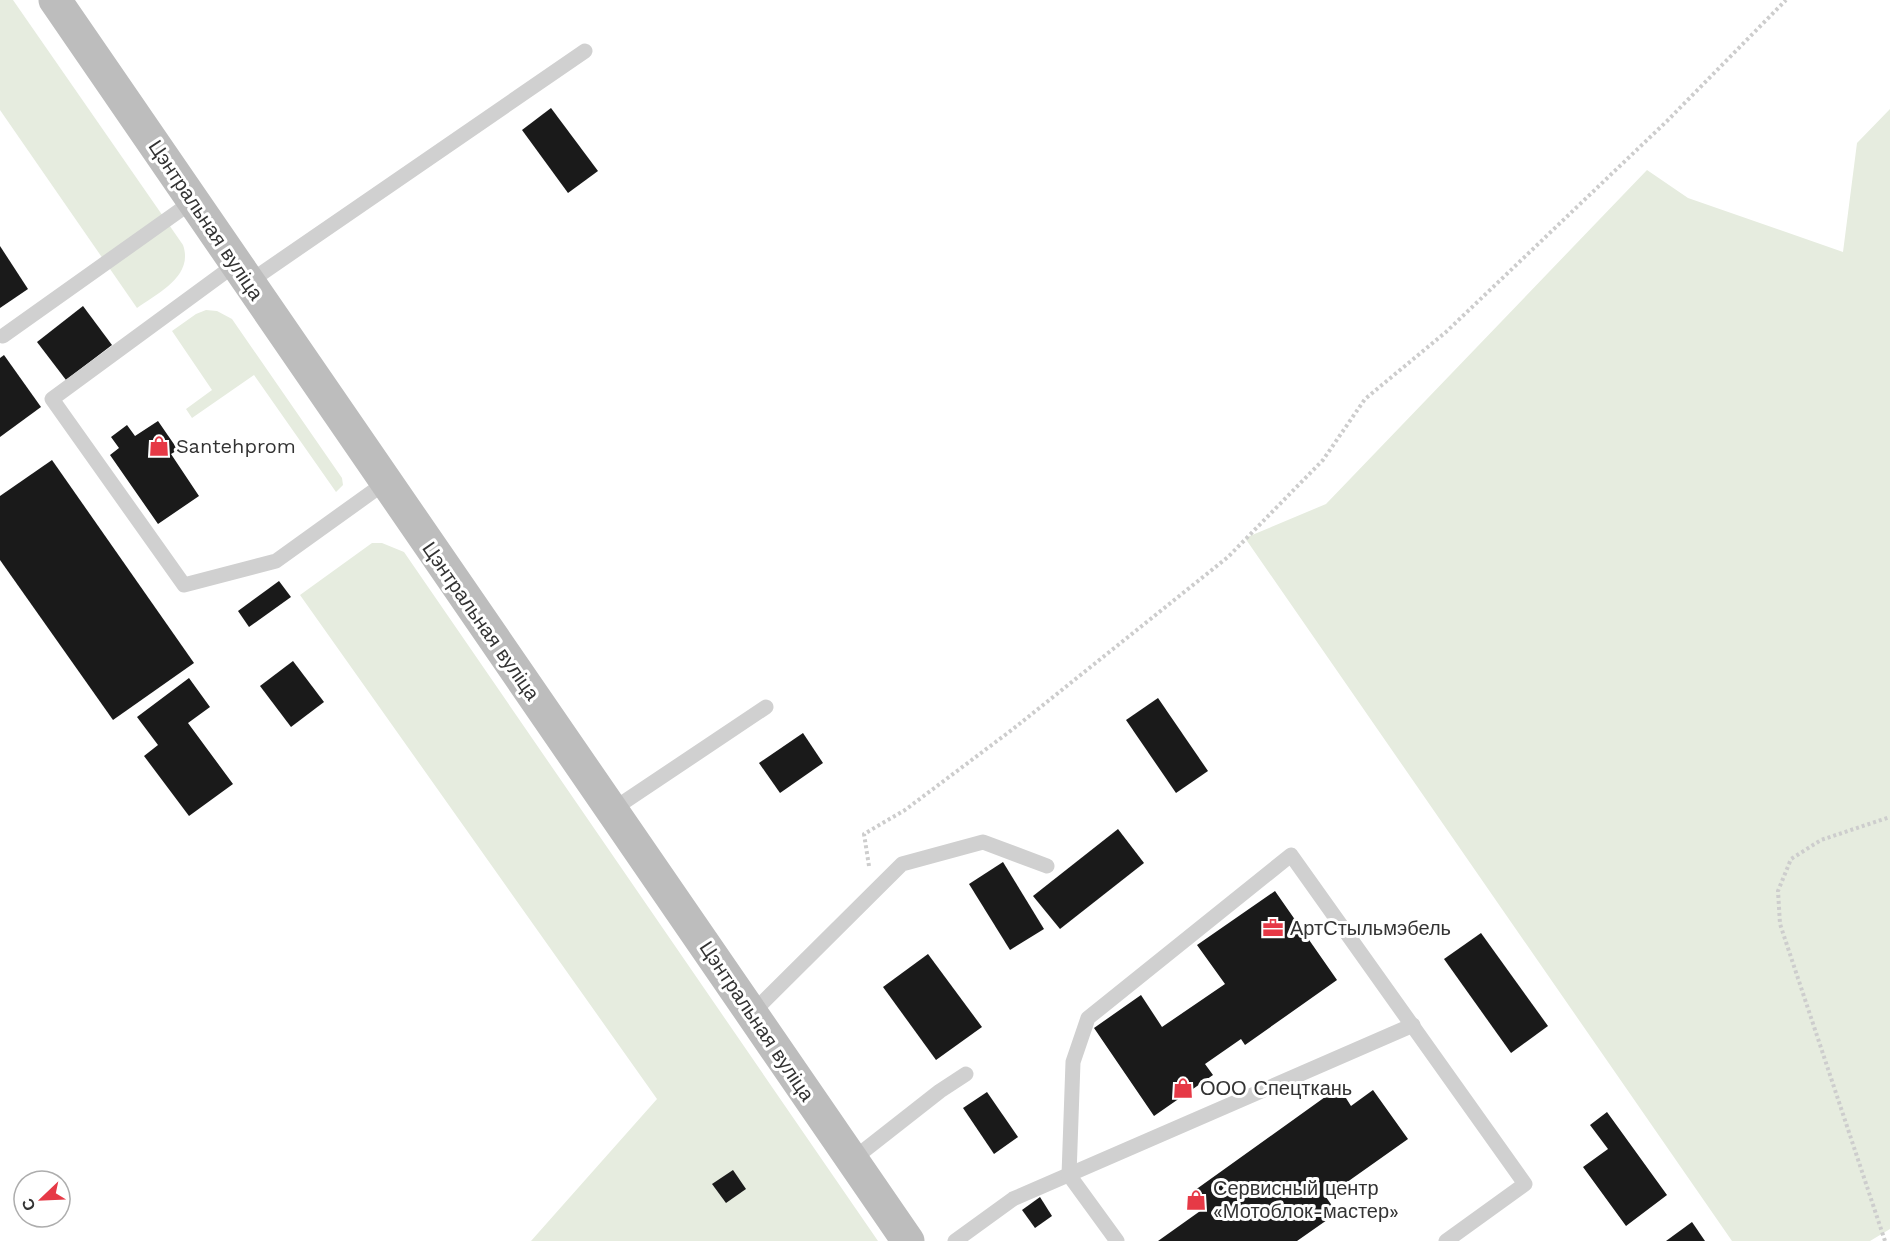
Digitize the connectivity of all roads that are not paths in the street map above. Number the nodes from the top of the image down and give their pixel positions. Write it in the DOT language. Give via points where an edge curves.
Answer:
graph roads {
  1 [pos="55,0"];
  2 [pos="585,51"];
  3 [pos="193,201"];
  4 [pos="242,273"];
  5 [pos="3,336"];
  6 [pos="386,482"];
  7 [pos="766,707"];
  8 [pos="612,810"];
  9 [pos="1047,866"];
  10 [pos="752,1013"];
  11 [pos="1413,1025"];
  12 [pos="966,1074"];
  13 [pos="852,1160"];
  14 [pos="1069,1175"];
  15 [pos="908,1241"];
  16 [pos="955,1241"];
  17 [pos="1117,1241"];
  18 [pos="1446,1241"];
  1 -- 3 [label="main road, Цэнтральная вуліца"];
  2 -- 4 [label="lane"];
  3 -- 4 [label="main road, Цэнтральная вуліца"];
  3 -- 5 [label="lane"];
  4 -- 6 [label="main road, Цэнтральная вуліца"];
  4 -- 6 [label="lane" via="52,399 184,585 276,561"];
  6 -- 8 [label="main road, Цэнтральная вуліца"];
  7 -- 8 [label="lane"];
  8 -- 10 [label="main road, Цэнтральная вуліца"];
  9 -- 10 [label="lane" via="983,842 902,864"];
  10 -- 13 [label="main road, Цэнтральная вуліца"];
  11 -- 14 [label="lane"];
  11 -- 14 [label="lane" via="1291,855 1088,1018 1073,1062"];
  11 -- 18 [label="lane" via="1525,1184"];
  12 -- 13 [label="lane"];
  13 -- 15 [label="main road, Цэнтральная вуліца"];
  14 -- 16 [label="lane" via="1013,1198"];
  14 -- 17 [label="lane"];
}
